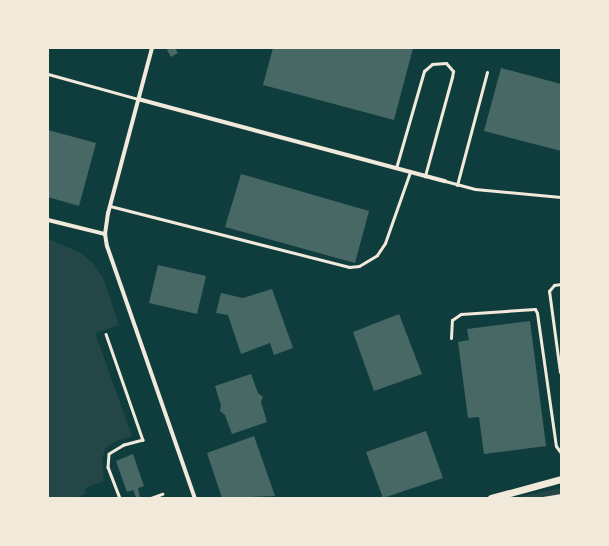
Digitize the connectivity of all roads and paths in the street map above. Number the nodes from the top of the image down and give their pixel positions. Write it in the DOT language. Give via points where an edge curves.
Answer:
graph roads {
  1 [pos="152,48"];
  2 [pos="487,72"];
  3 [pos="48,74"];
  4 [pos="138,99"];
  5 [pos="396,168"];
  6 [pos="410,172"];
  7 [pos="426,176"];
  8 [pos="445,181"];
  9 [pos="456,184"];
  10 [pos="561,197"];
  11 [pos="110,206"];
  12 [pos="48,220"];
  13 [pos="105,234"];
  14 [pos="561,284"];
  15 [pos="106,334"];
  16 [pos="451,338"];
  17 [pos="561,372"];
  18 [pos="561,377"];
  19 [pos="561,453"];
  20 [pos="561,479"];
  21 [pos="162,494"];
  22 [pos="561,495"];
  23 [pos="120,498"];
  24 [pos="152,498"];
  25 [pos="195,498"];
  26 [pos="490,498"];
  27 [pos="544,498"];
  1 -- 4 [label="street"];
  2 -- 9 [label="lane"];
  3 -- 4 [label="lane"];
  4 -- 5 [label="street"];
  4 -- 11 [label="street"];
  5 -- 6 [label="street"];
  5 -- 7 [label="lane" via="424,71 432,64 446,63 453,71 452,77"];
  6 -- 7 [label="street"];
  6 -- 11 [label="lane" via="385,243 377,255 360,266 348,267"];
  7 -- 8 [label="street"];
  8 -- 9 [label="lane"];
  9 -- 10 [label="lane"];
  11 -- 13 [label="street"];
  12 -- 13 [label="street"];
  13 -- 25 [label="street"];
  14 -- 17 [label="lane" via="554,285 549,291"];
  15 -- 23 [label="path" via="143,440 124,445 109,454 108,466"];
  16 -- 19 [label="lane" via="452,320 460,314 535,309 556,446"];
  17 -- 18 [label="lane"];
  20 -- 26 [label="street"];
  21 -- 24 [label="path"];
  22 -- 27 [label="path"];
}
